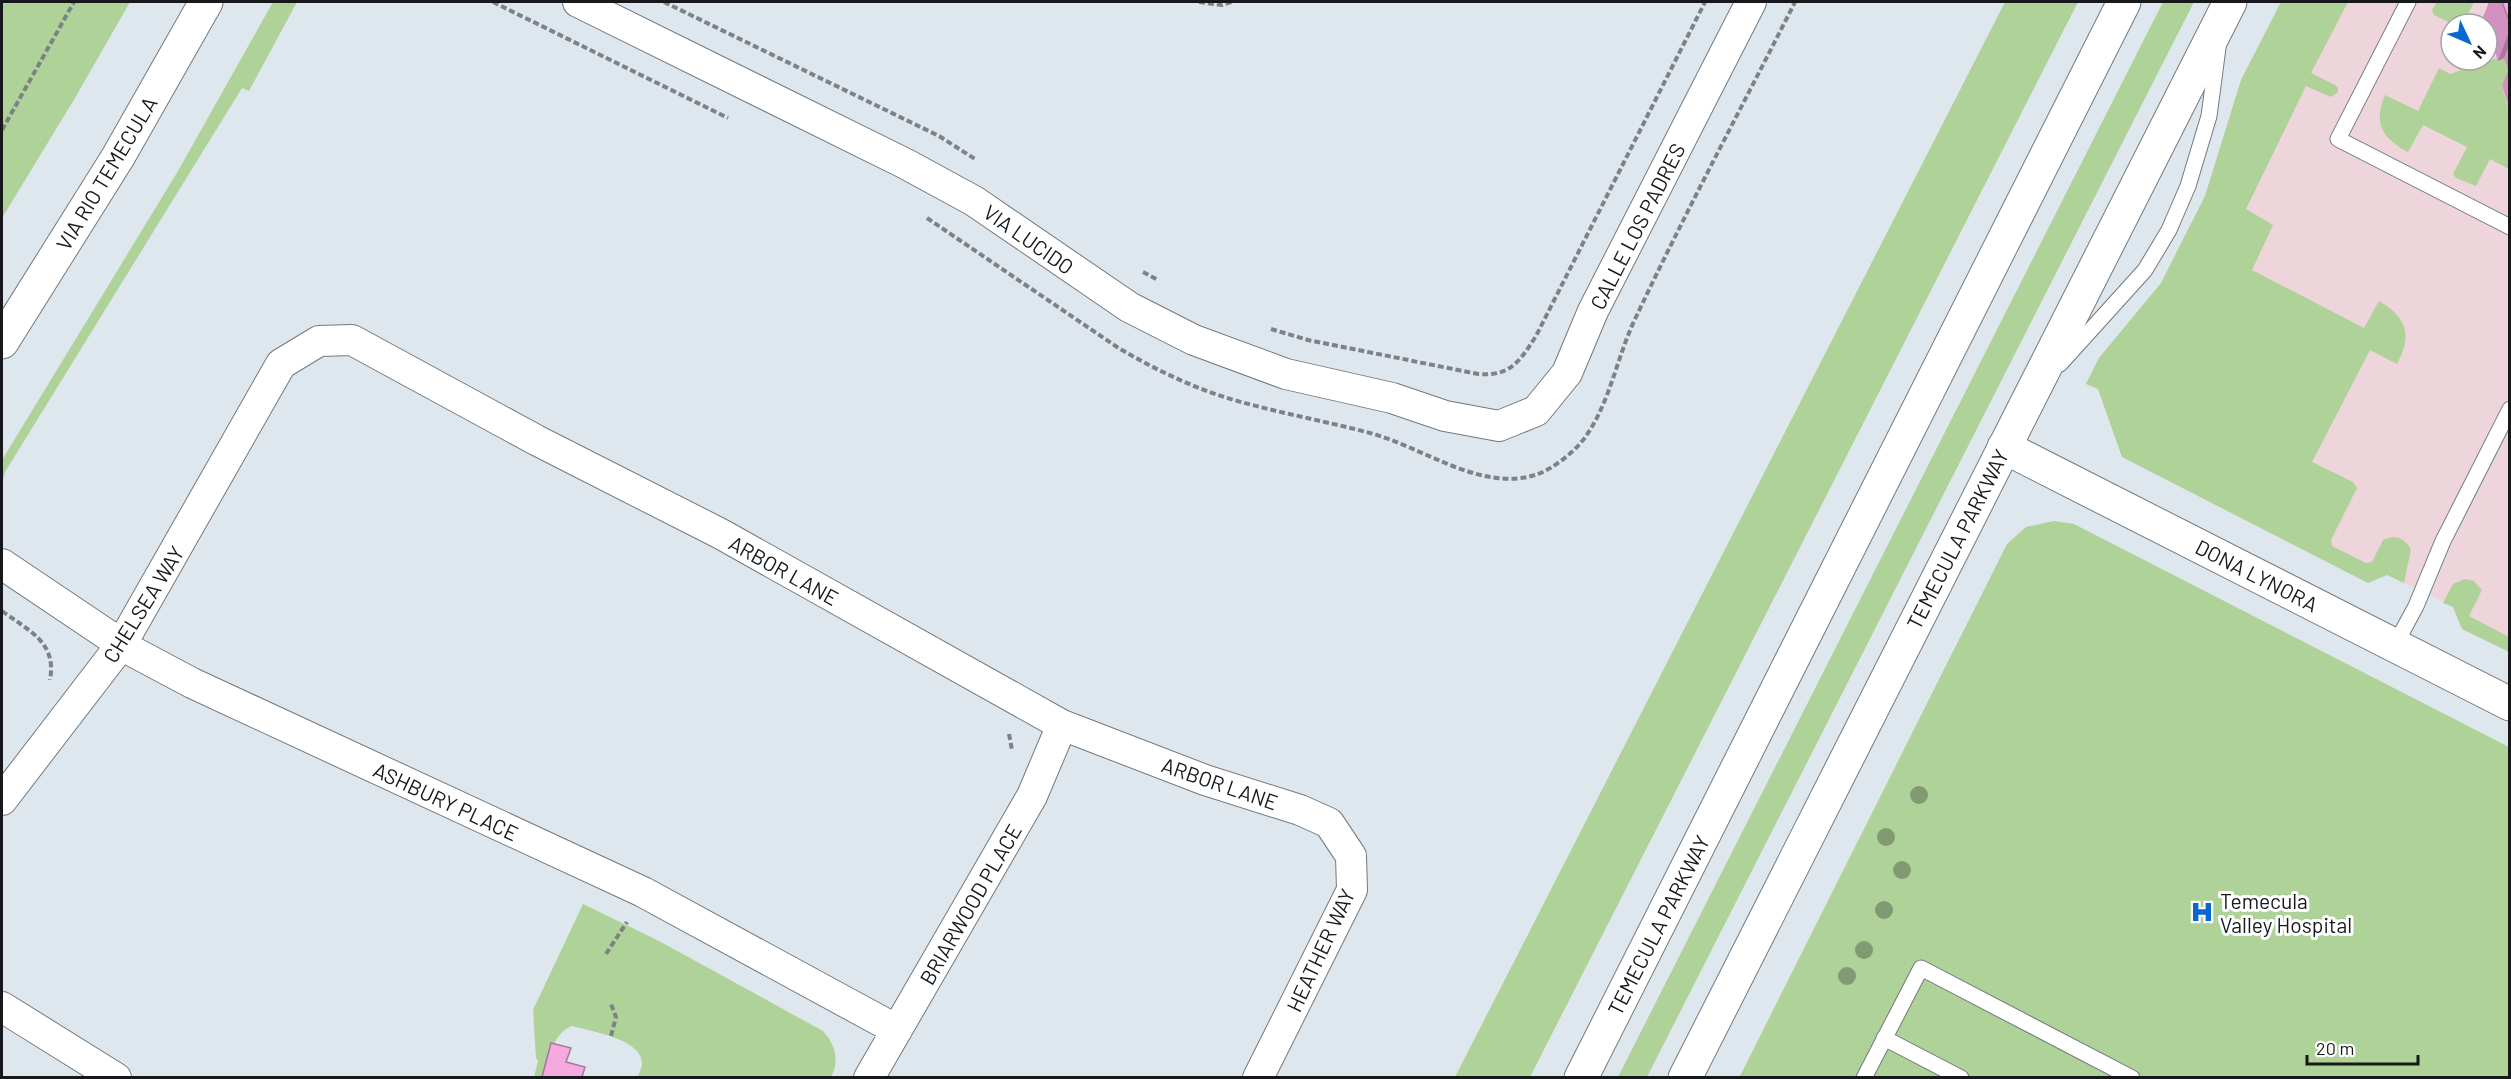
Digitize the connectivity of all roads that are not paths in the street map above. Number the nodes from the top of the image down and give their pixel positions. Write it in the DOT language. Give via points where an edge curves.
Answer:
graph roads {
  1 [pos="206,2"];
  2 [pos="578,2"];
  3 [pos="1750,2"];
  4 [pos="2124,2"];
  5 [pos="2408,2"];
  6 [pos="2226,10"];
  7 [pos="2510,227"];
  8 [pos="2,342"];
  9 [pos="263,394"];
  10 [pos="2027,399"];
  11 [pos="2510,409"];
  12 [pos="1499,426"];
  13 [pos="2004,447"];
  14 [pos="2,564"];
  15 [pos="121,645"];
  16 [pos="2395,645"];
  17 [pos="2510,704"];
  18 [pos="1062,725"];
  19 [pos="2,800"];
  20 [pos="1329,823"];
  21 [pos="2,1007"];
  22 [pos="897,1030"];
  23 [pos="1884,1038"];
  24 [pos="116,1077"];
  25 [pos="869,1077"];
  26 [pos="1258,1077"];
  27 [pos="1581,1077"];
  28 [pos="1685,1077"];
  29 [pos="1864,1077"];
  30 [pos="1961,1077"];
  31 [pos="2132,1077"];
  1 -- 8 [label="main road, VIA RIO TEMECULA" via="118,157"];
  2 -- 12 [label="street, VIA LUCIDO" via="974,201 1129,308 1194,340 1286,374 1392,398 1445,416"];
  3 -- 12 [label="street, CALLE LOS PADRES" via="1593,311 1567,373 1536,411"];
  4 -- 27 [label="main road, TEMECULA PARKWAY"];
  5 -- 7 [label="lane" via="2338,139"];
  6 -- 10 [label="main road, TEMECULA PARKWAY"];
  6 -- 10 [label="lane" via="2209,116 2188,186 2169,230 2145,270"];
  9 -- 15 [label="street, CHELSEA WAY"];
  9 -- 18 [label="street, ARBOR LANE" via="282,364 310,346 319,341 352,340 721,534"];
  10 -- 13 [label="main road, TEMECULA PARKWAY"];
  11 -- 16 [label="lane"];
  13 -- 16 [label="main road, DONA LYNORA"];
  13 -- 28 [label="main road, TEMECULA PARKWAY"];
  14 -- 15 [label="street, ASHBURY PLACE"];
  15 -- 19 [label="street, CHELSEA WAY"];
  15 -- 22 [label="street, ASHBURY PLACE" via="192,684 643,892"];
  16 -- 17 [label="main road, DONA LYNORA"];
  18 -- 20 [label="street, ARBOR LANE"];
  18 -- 22 [label="street, BRIARWOOD PLACE" via="1032,796"];
  20 -- 26 [label="street, HEATHER WAY" via="1351,856 1352,890"];
  21 -- 24 [label="street"];
  22 -- 25 [label="street, BRIARWOOD PLACE"];
  23 -- 29 [label="lane"];
  23 -- 30 [label="lane"];
  23 -- 31 [label="lane" via="1921,968"];
}
